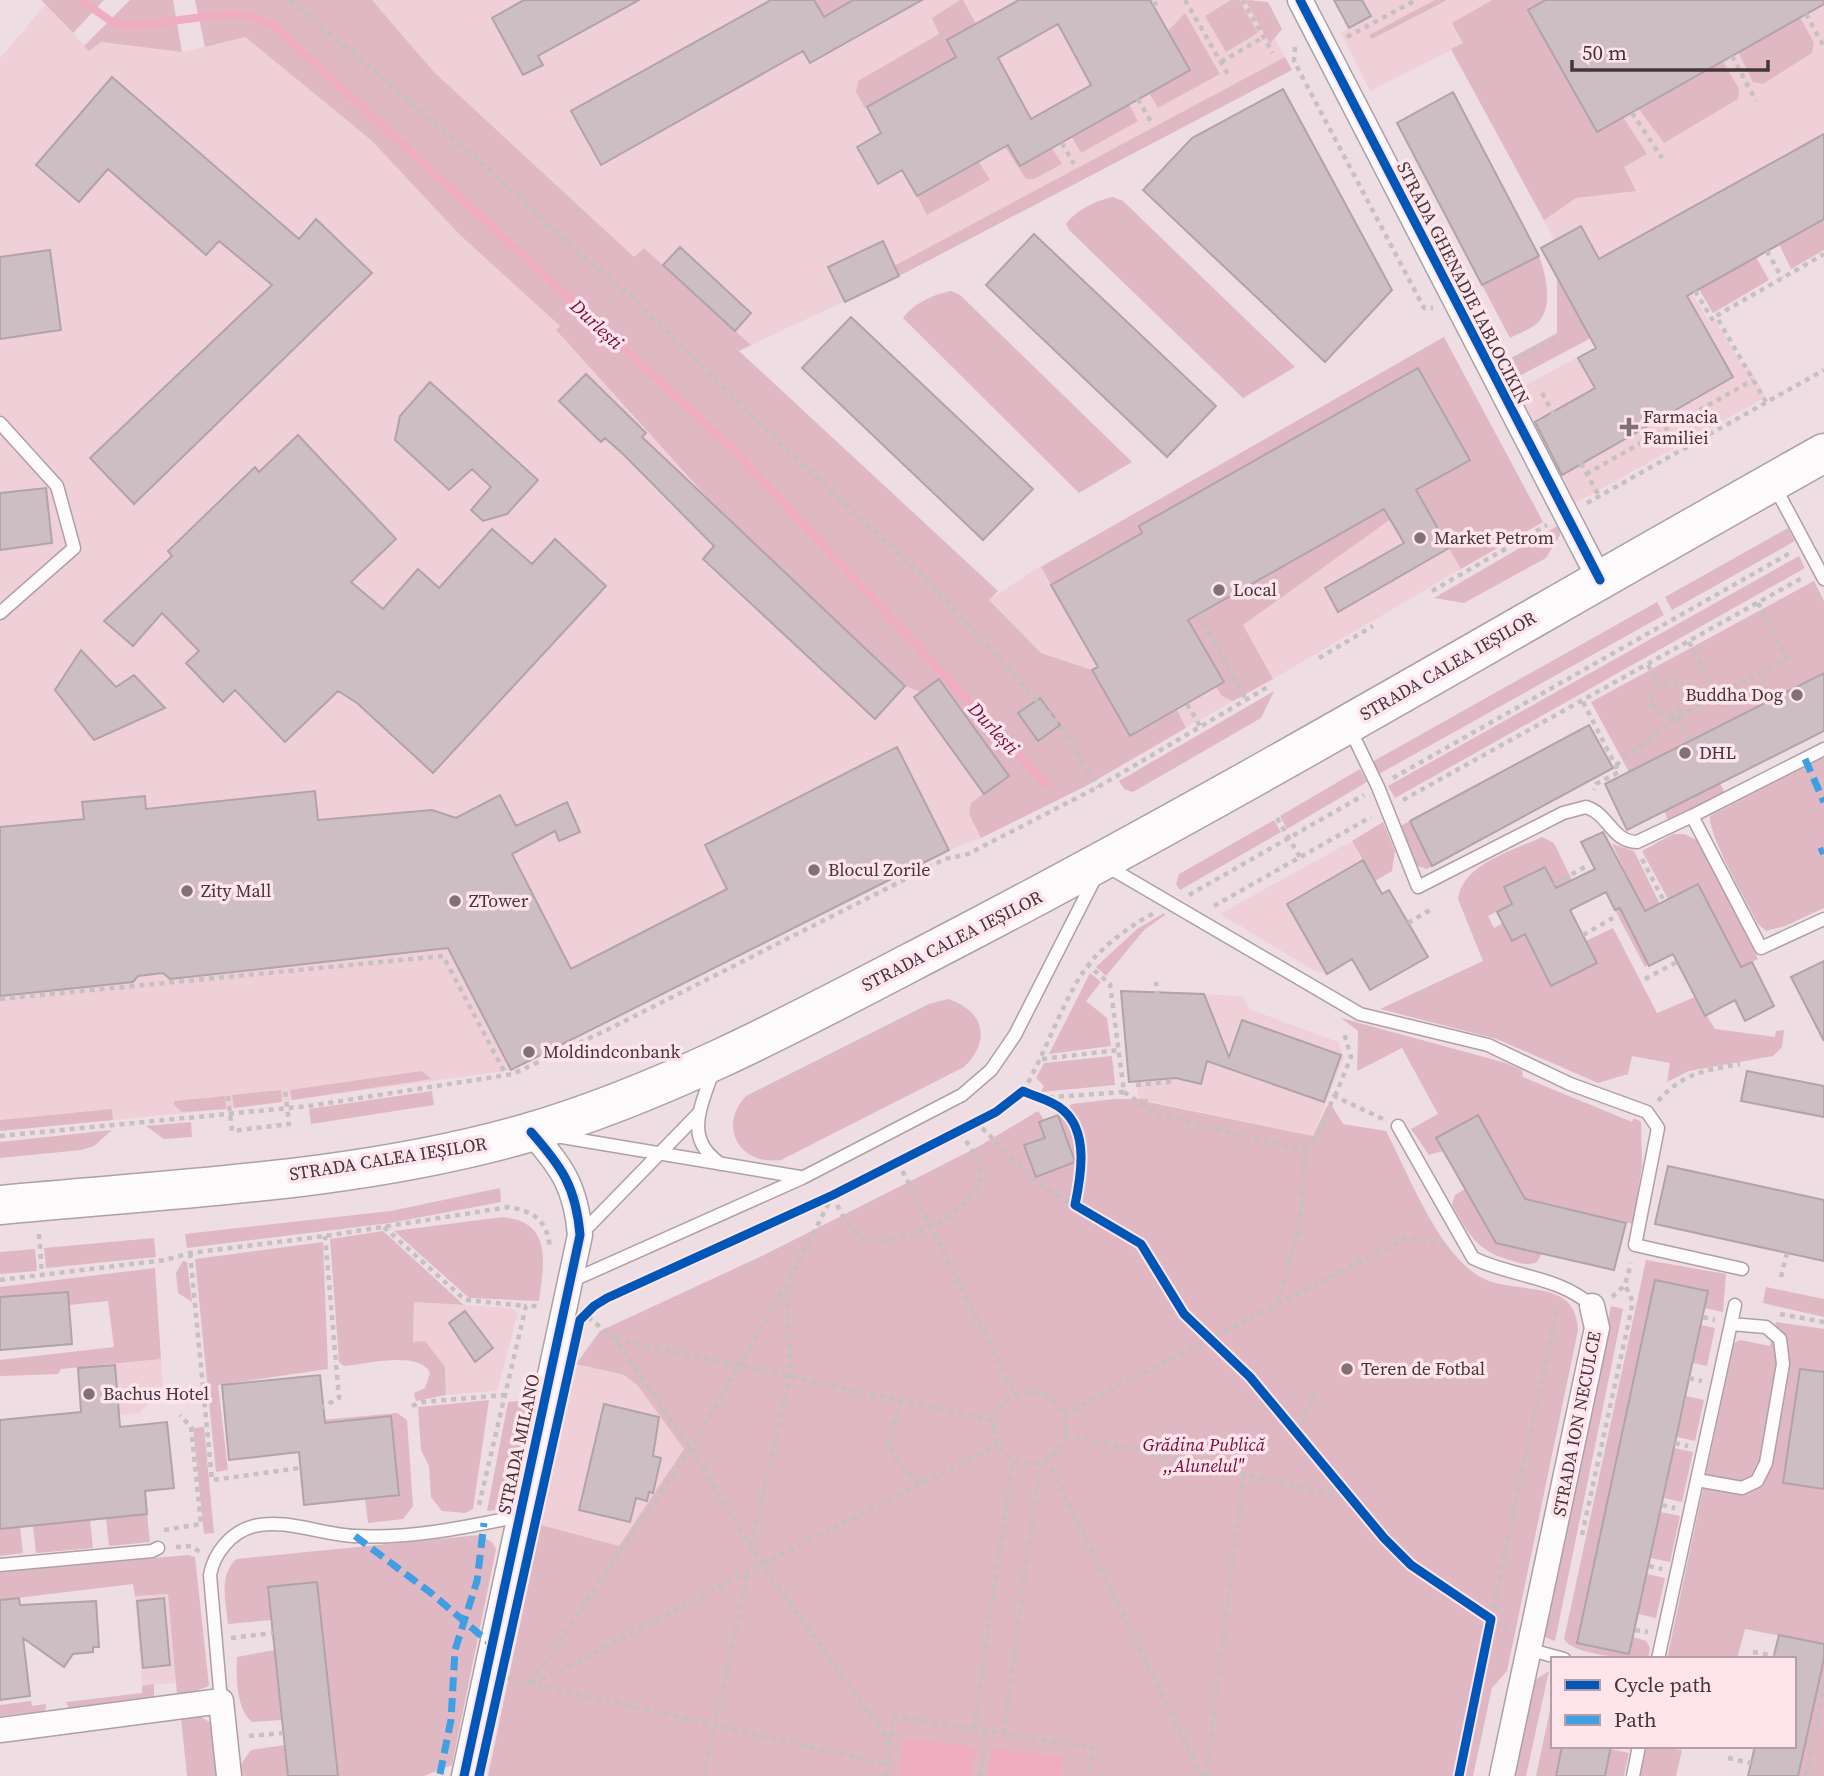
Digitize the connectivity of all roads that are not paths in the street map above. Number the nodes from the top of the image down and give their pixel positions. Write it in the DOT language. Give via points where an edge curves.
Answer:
graph roads {
  1 [pos="1300,0"];
  2 [pos="0,424"];
  3 [pos="1824,453"];
  4 [pos="1773,482"];
  5 [pos="1821,574"];
  6 [pos="1600,580"];
  7 [pos="0,613"];
  8 [pos="1347,724"];
  9 [pos="1824,749"];
  10 [pos="1692,816"];
  11 [pos="1102,863"];
  12 [pos="1824,919"];
  13 [pos="717,1058"];
  14 [pos="699,1113"];
  15 [pos="1398,1126"];
  16 [pos="531,1132"];
  17 [pos="659,1153"];
  18 [pos="725,1166"];
  19 [pos="802,1178"];
  20 [pos="18,1203"];
  21 [pos="580,1235"];
  22 [pos="1742,1269"];
  23 [pos="571,1281"];
  24 [pos="1735,1305"];
  25 [pos="1592,1306"];
  26 [pos="1731,1324"];
  27 [pos="1697,1480"];
  28 [pos="520,1516"];
  29 [pos="158,1548"];
  30 [pos="0,1565"];
  31 [pos="1531,1650"];
  32 [pos="1557,1657"];
  33 [pos="1658,1657"];
  34 [pos="221,1702"];
  35 [pos="0,1730"];
  36 [pos="1639,1748"];
  37 [pos="229,1776"];
  38 [pos="464,1776"];
  39 [pos="1502,1776"];
  40 [pos="1633,1776"];
  1 -- 6 [label="street, STRADA GHENADIE IABLOCIKIN"];
  2 -- 7 [label="lane" via="57,486 74,548"];
  3 -- 4 [label="main road, STRADA CALEA IEȘILOR"];
  4 -- 5 [label="lane"];
  4 -- 6 [label="main road, STRADA CALEA IEȘILOR"];
  6 -- 8 [label="main road, STRADA CALEA IEȘILOR"];
  8 -- 10 [label="lane" via="1418,887 1563,813 1586,807 1603,816 1620,838 1633,842"];
  8 -- 11 [label="main road, STRADA CALEA IEȘILOR"];
  9 -- 10 [label="lane"];
  10 -- 12 [label="lane" via="1761,948"];
  11 -- 13 [label="main road, STRADA CALEA IEȘILOR"];
  11 -- 19 [label="lane" via="1015,1035 991,1070 962,1095"];
  11 -- 22 [label="lane" via="1360,1014 1488,1045 1570,1084 1647,1112 1658,1128 1635,1245"];
  13 -- 14 [label="lane"];
  13 -- 16 [label="main road, STRADA CALEA IEȘILOR" via="637,1094"];
  14 -- 17 [label="lane"];
  14 -- 18 [label="lane" via="703,1148"];
  15 -- 25 [label="lane, STRADA ION NECULCE" via="1466,1249 1483,1263 1562,1286"];
  16 -- 17 [label="lane"];
  16 -- 20 [label="main road, STRADA CALEA IEȘILOR" via="441,1153 261,1180"];
  16 -- 21 [label="street, STRADA MILANO" via="568,1178"];
  17 -- 18 [label="lane"];
  17 -- 21 [label="lane"];
  18 -- 19 [label="lane"];
  19 -- 23 [label="lane"];
  21 -- 23 [label="street, STRADA MILANO"];
  23 -- 28 [label="street, STRADA MILANO"];
  24 -- 26 [label="lane"];
  25 -- 31 [label="street, STRADA ION NECULCE" via="1597,1328"];
  26 -- 27 [label="lane"];
  26 -- 27 [label="lane" via="1766,1327 1780,1339 1783,1364 1766,1463 1757,1481 1742,1488"];
  27 -- 33 [label="lane"];
  28 -- 34 [label="lane" via="426,1532 355,1536 271,1524 253,1526 221,1548 210,1575"];
  28 -- 38 [label="street, STRADA MILANO"];
  29 -- 30 [label="lane"];
  31 -- 32 [label="lane"];
  31 -- 39 [label="street, STRADA ION NECULCE"];
  34 -- 35 [label="street"];
  34 -- 37 [label="street"];
  36 -- 40 [label="lane"];
}
